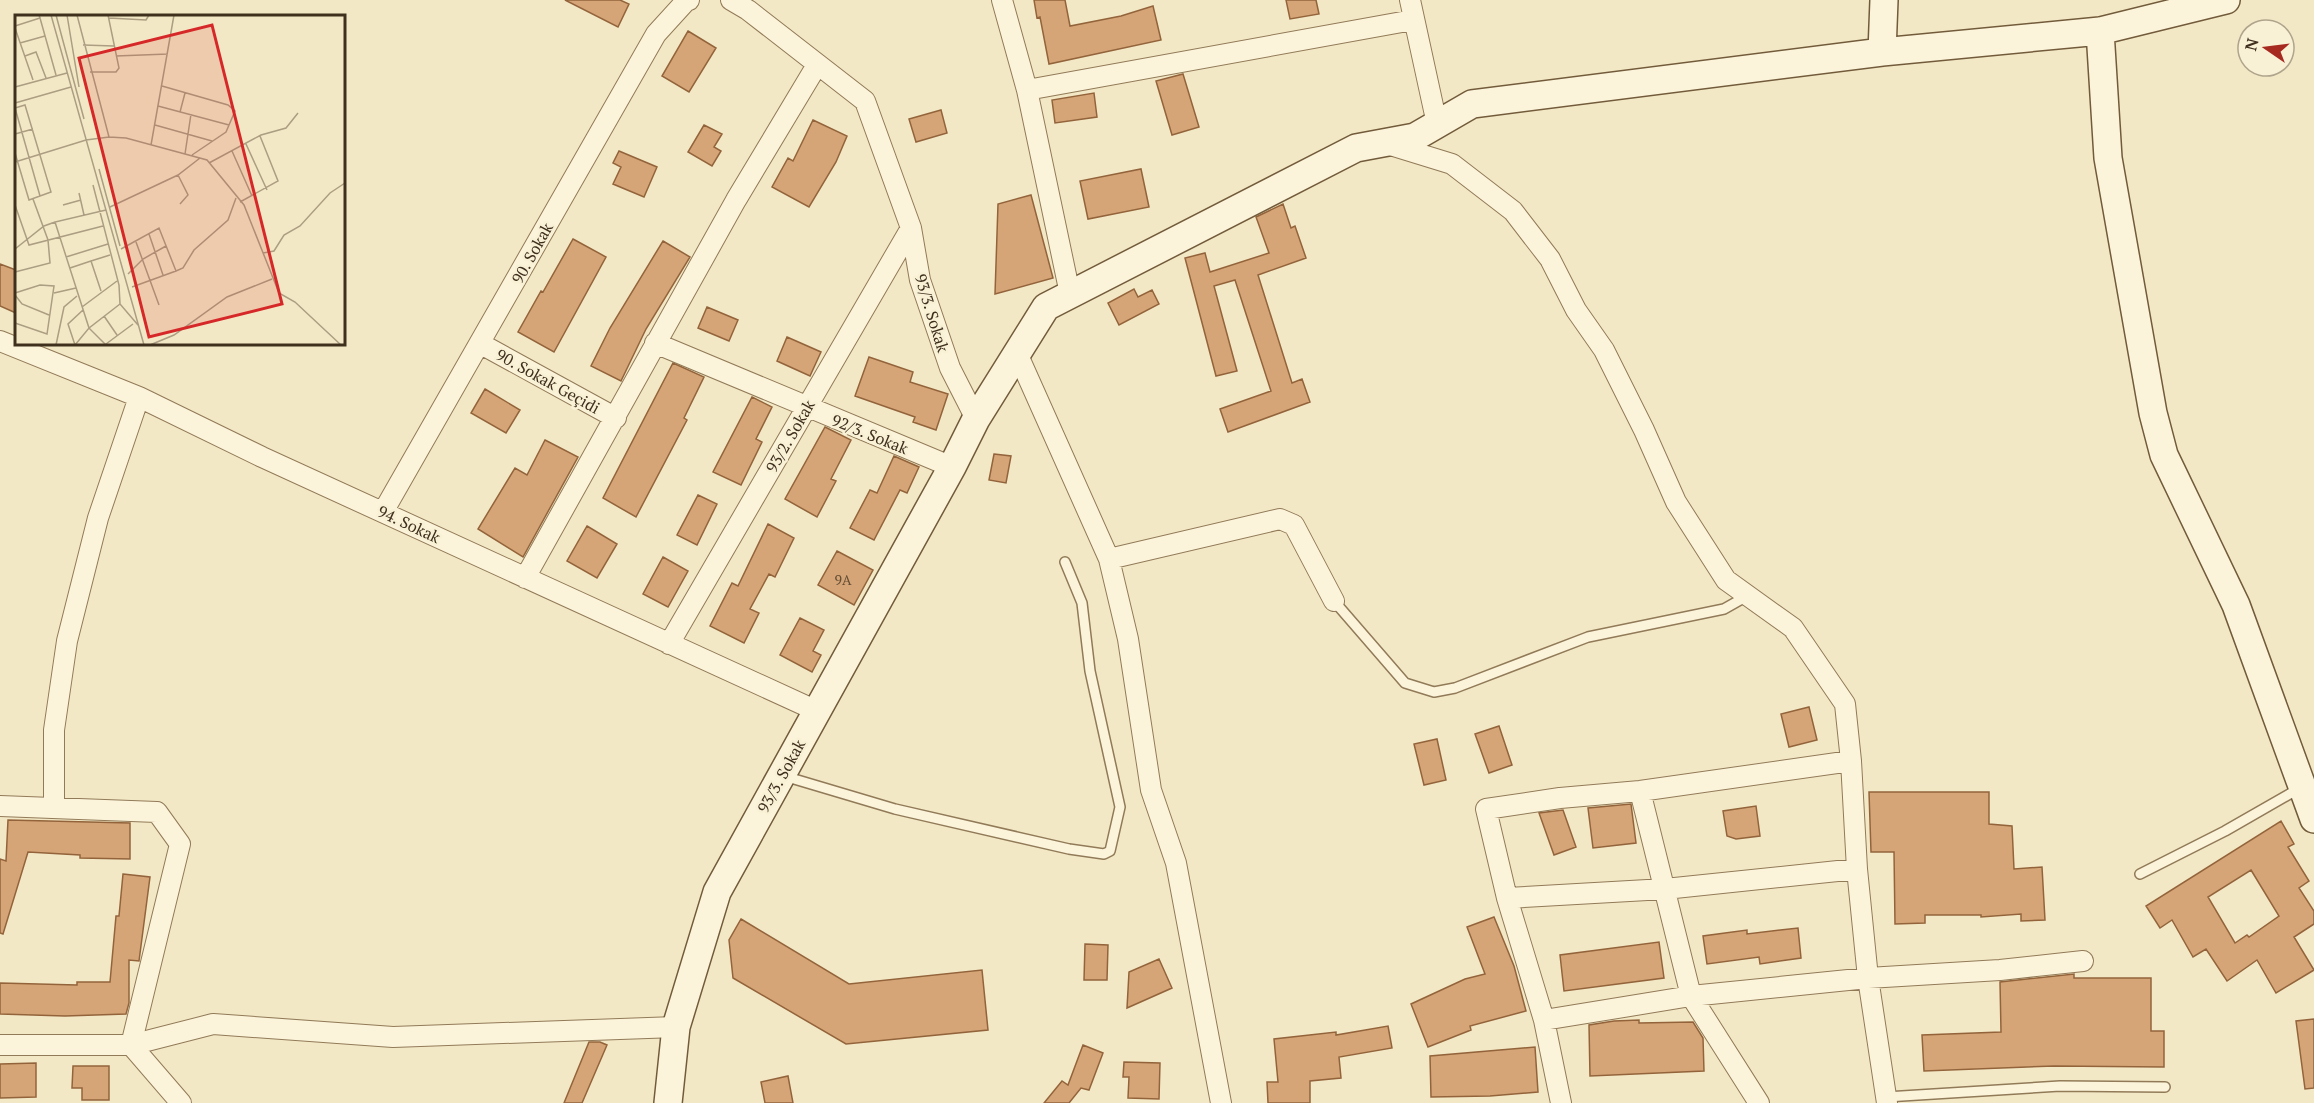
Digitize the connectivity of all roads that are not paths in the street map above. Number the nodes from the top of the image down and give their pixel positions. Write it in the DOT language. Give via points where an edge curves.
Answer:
graph roads {
  1 [pos="689,0"];
  2 [pos="731,0"];
  3 [pos="1002,0"];
  4 [pos="1410,0"];
  5 [pos="1884,0"];
  6 [pos="2226,0"];
  7 [pos="1413,20"];
  8 [pos="2100,31"];
  9 [pos="1882,52"];
  10 [pos="817,65"];
  11 [pos="1027,90"];
  12 [pos="1437,124"];
  13 [pos="1385,143"];
  14 [pos="911,228"];
  15 [pos="1070,294"];
  16 [pos="0,341"];
  17 [pos="655,343"];
  18 [pos="481,344"];
  19 [pos="1017,353"];
  20 [pos="139,397"];
  21 [pos="806,408"];
  22 [pos="616,418"];
  23 [pos="976,419"];
  24 [pos="952,467"];
  25 [pos="383,512"];
  26 [pos="1109,559"];
  27 [pos="1065,562"];
  28 [pos="525,578"];
  29 [pos="1747,596"];
  30 [pos="1334,601"];
  31 [pos="669,644"];
  32 [pos="817,711"];
  33 [pos="1851,761"];
  34 [pos="782,776"];
  35 [pos="2302,786"];
  36 [pos="1640,791"];
  37 [pos="0,806"];
  38 [pos="54,808"];
  39 [pos="2314,819"];
  40 [pos="1857,869"];
  41 [pos="2140,874"];
  42 [pos="1665,889"];
  43 [pos="1507,898"];
  44 [pos="2083,961"];
  45 [pos="1868,978"];
  46 [pos="1691,996"];
  47 [pos="1544,1020"];
  48 [pos="676,1027"];
  49 [pos="0,1045"];
  50 [pos="131,1045"];
  51 [pos="2164,1087"];
  52 [pos="1887,1100"];
  53 [pos="181,1103"];
  54 [pos="668,1103"];
  55 [pos="1221,1103"];
  56 [pos="1561,1103"];
  57 [pos="1759,1103"];
  1 -- 18 [label="street, 90. Sokak" via="656,34"];
  2 -- 10 [label="street"];
  3 -- 11 [label="street"];
  4 -- 7 [label="street"];
  5 -- 9 [label="street"];
  6 -- 8 [label="street"];
  7 -- 11 [label="street"];
  7 -- 12 [label="street"];
  8 -- 9 [label="street"];
  8 -- 35 [label="street" via="2108,158 2152,413 2164,455 2236,605"];
  9 -- 12 [label="street" via="1472,104"];
  10 -- 14 [label="street, 93/3. Sokak" via="865,101"];
  10 -- 17 [label="street"];
  11 -- 15 [label="street"];
  12 -- 13 [label="street" via="1414,137"];
  13 -- 15 [label="street" via="1356,148"];
  13 -- 29 [label="street" via="1452,164 1513,211 1550,259 1576,310 1604,350 1676,502 1726,580"];
  14 -- 21 [label="street, 93/2. Sokak"];
  14 -- 23 [label="street, 93/3. Sokak" via="920,280 950,368"];
  15 -- 19 [label="street" via="1046,307"];
  16 -- 20 [label="street, 94. Sokak"];
  17 -- 21 [label="street, 92/3. Sokak"];
  17 -- 22 [label="street"];
  18 -- 22 [label="street, 90. Sokak Geçidi"];
  18 -- 25 [label="street, 90. Sokak"];
  19 -- 23 [label="street"];
  19 -- 26 [label="street"];
  20 -- 25 [label="street, 94. Sokak"];
  20 -- 38 [label="street" via="98,518 67,640 54,730"];
  21 -- 24 [label="street, 92/3. Sokak"];
  21 -- 31 [label="street, 93/2. Sokak"];
  22 -- 28 [label="street"];
  23 -- 24 [label="street, 93/3. Sokak"];
  24 -- 32 [label="street, 93/3. Sokak"];
  25 -- 28 [label="street, 94. Sokak"];
  26 -- 30 [label="street" via="1285,519 1294,525"];
  26 -- 55 [label="street" via="1128,639 1151,790 1176,863"];
  27 -- 34 [label="lane" via="1082,603 1090,671 1120,807 1110,850 1104,854 1069,849 918,814"];
  28 -- 31 [label="street, 94. Sokak"];
  29 -- 30 [label="lane" via="1724,609 1588,638 1455,688 1434,692 1405,683"];
  29 -- 33 [label="street" via="1793,628 1845,704"];
  31 -- 32 [label="street, 94. Sokak"];
  32 -- 34 [label="street, 93/3. Sokak"];
  33 -- 36 [label="street"];
  33 -- 40 [label="street"];
  34 -- 48 [label="street, 93/3. Sokak" via="717,892"];
  35 -- 39 [label="street"];
  35 -- 41 [label="lane"];
  36 -- 42 [label="street"];
  36 -- 43 [label="street" via="1486,809"];
  37 -- 38 [label="street"];
  38 -- 50 [label="street" via="157,812 180,844"];
  40 -- 42 [label="street"];
  40 -- 45 [label="street"];
  42 -- 43 [label="street"];
  42 -- 46 [label="street"];
  43 -- 47 [label="street"];
  44 -- 45 [label="street"];
  45 -- 46 [label="street"];
  45 -- 52 [label="street"];
  46 -- 47 [label="street"];
  46 -- 57 [label="street"];
  47 -- 56 [label="street"];
  48 -- 50 [label="street" via="393,1037 213,1024"];
  48 -- 54 [label="street, 93/3. Sokak"];
  49 -- 50 [label="street"];
  50 -- 53 [label="street"];
  51 -- 52 [label="lane" via="2060,1086"];
}
